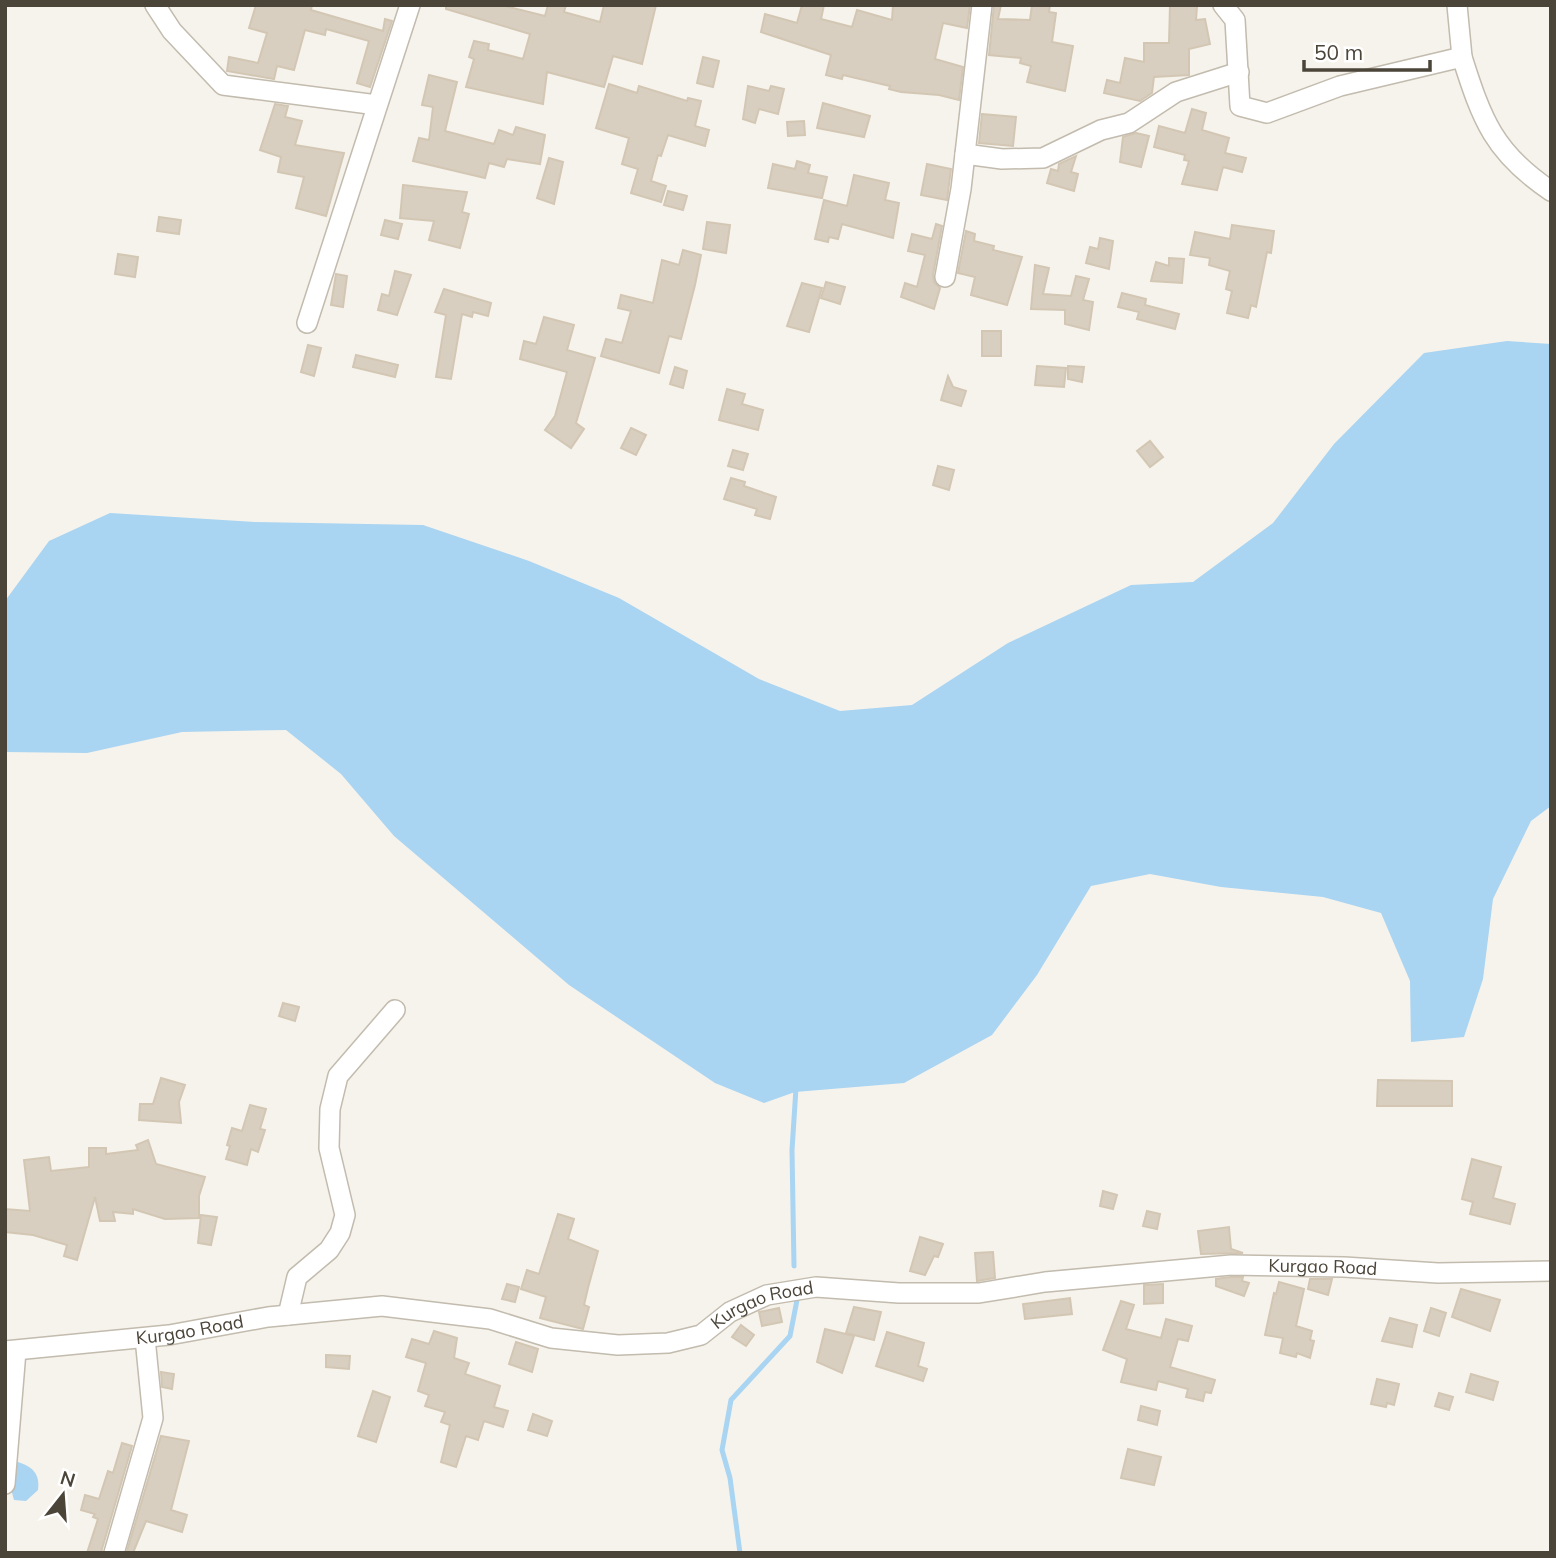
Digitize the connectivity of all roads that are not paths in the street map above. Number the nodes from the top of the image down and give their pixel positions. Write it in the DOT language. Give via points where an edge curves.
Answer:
graph roads {
  1 [pos="155,5"];
  2 [pos="410,5"];
  3 [pos="982,5"];
  4 [pos="1223,5"];
  5 [pos="1457,5"];
  6 [pos="1462,57"];
  7 [pos="1239,72"];
  8 [pos="377,105"];
  9 [pos="965,154"];
  10 [pos="1551,191"];
  11 [pos="945,277"];
  12 [pos="307,323"];
  13 [pos="395,1010"];
  14 [pos="1551,1271"];
  15 [pos="288,1315"];
  16 [pos="145,1338"];
  17 [pos="10,1351"];
  18 [pos="5,1484"];
  19 [pos="114,1553"];
  1 -- 8 [label="street" via="172,31 223,85"];
  2 -- 8 [label="street"];
  3 -- 9 [label="street"];
  4 -- 7 [label="street" via="1235,20"];
  5 -- 6 [label="street"];
  6 -- 7 [label="street" via="1340,86 1267,113 1240,106"];
  6 -- 10 [label="street" via="1476,102 1498,147"];
  7 -- 9 [label="street" via="1177,92 1129,123 1101,130 1043,158"];
  8 -- 12 [label="street"];
  9 -- 11 [label="street"];
  13 -- 15 [label="street" via="338,1076 330,1109 329,1148 345,1215 329,1250 298,1278"];
  14 -- 15 [label="street, Kurgao Road" via="1231,1265 1045,1282 979,1293 816,1287 767,1295 730,1312 701,1335 668,1343 618,1345 551,1338 490,1319 382,1306"];
  15 -- 16 [label="street, Kurgao Road"];
  16 -- 17 [label="street, Kurgao Road"];
  16 -- 19 [label="street" via="153,1418"];
  17 -- 18 [label="street"];
}
